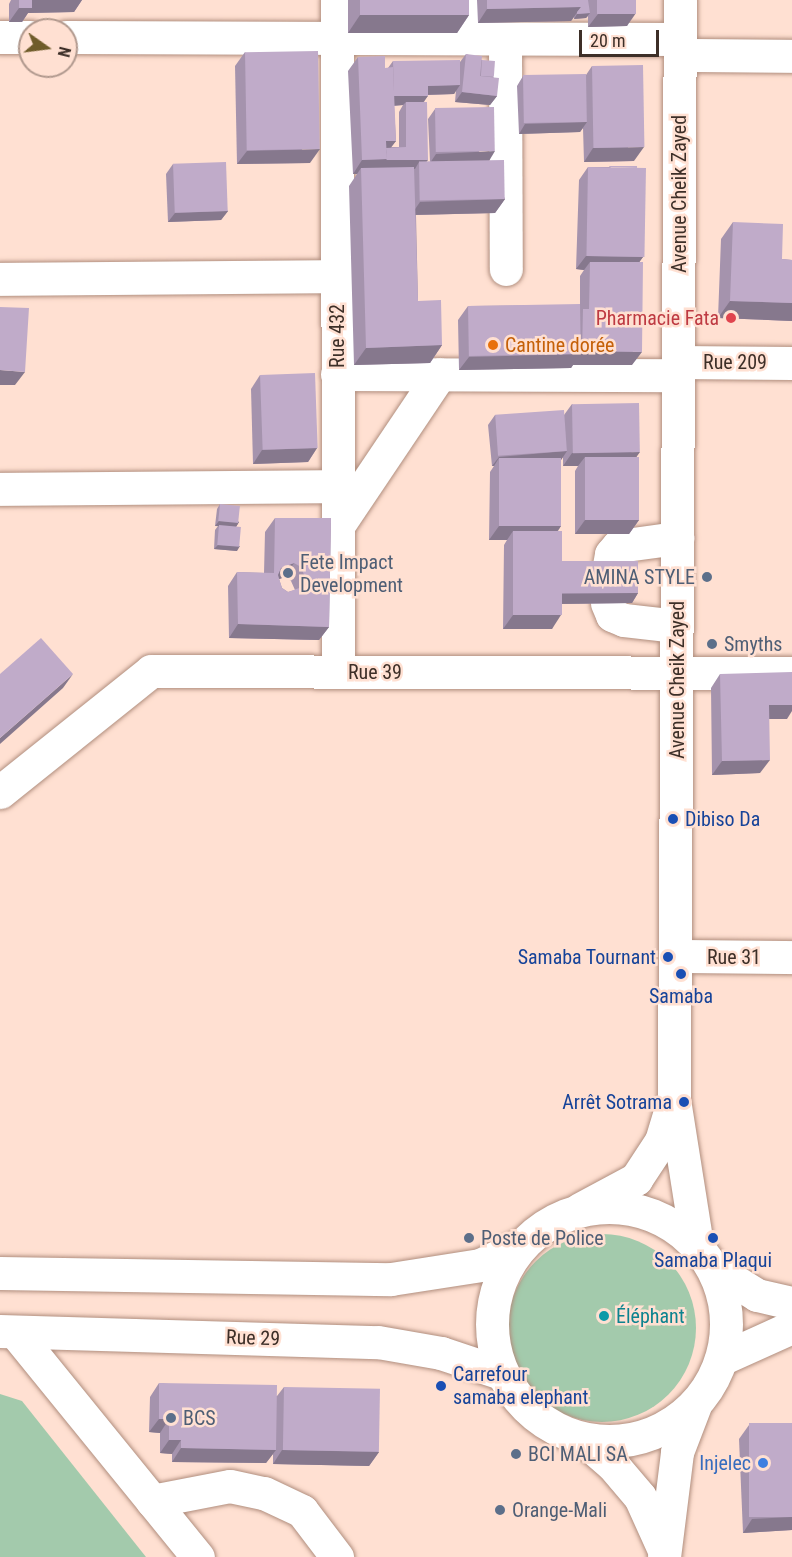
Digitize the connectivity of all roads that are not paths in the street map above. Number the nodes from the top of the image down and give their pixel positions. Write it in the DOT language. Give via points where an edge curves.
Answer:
graph roads {
  1 [pos="337,0"];
  2 [pos="470,0"];
  3 [pos="680,0"];
  4 [pos="0,37"];
  5 [pos="18,37"];
  6 [pos="78,37"];
  7 [pos="337,38"];
  8 [pos="471,39"];
  9 [pos="505,39"];
  10 [pos="680,47"];
  11 [pos="792,56"];
  12 [pos="506,269"];
  13 [pos="337,276"];
  14 [pos="0,279"];
  15 [pos="792,363"];
  16 [pos="678,368"];
  17 [pos="337,374"];
  18 [pos="440,374"];
  19 [pos="338,486"];
  20 [pos="0,489"];
  21 [pos="337,528"];
  22 [pos="677,538"];
  23 [pos="677,626"];
  24 [pos="338,672"];
  25 [pos="677,673"];
  26 [pos="792,673"];
  27 [pos="0,792"];
  28 [pos="675,957"];
  29 [pos="792,957"];
  30 [pos="674,1098"];
  31 [pos="580,1209"];
  32 [pos="523,1244"];
  33 [pos="705,1256"];
  34 [pos="0,1273"];
  35 [pos="792,1304"];
  36 [pos="9,1325"];
  37 [pos="792,1327"];
  38 [pos="721,1359"];
  39 [pos="501,1373"];
  40 [pos="695,1405"];
  41 [pos="584,1440"];
  42 [pos="152,1501"];
  43 [pos="664,1553"];
  44 [pos="198,1557"];
  45 [pos="337,1557"];
  1 -- 7 [label="street, Rue 432"];
  2 -- 8 [label="street"];
  3 -- 10 [label="street, Avenue Cheik Zayed"];
  4 -- 5 [label="street"];
  6 -- 7 [label="street"];
  7 -- 8 [label="street"];
  7 -- 13 [label="street, Rue 432"];
  8 -- 9 [label="street"];
  9 -- 10 [label="street"];
  9 -- 12 [label="street"];
  10 -- 11 [label="street"];
  10 -- 16 [label="street, Avenue Cheik Zayed"];
  13 -- 14 [label="street"];
  13 -- 17 [label="street, Rue 432"];
  15 -- 16 [label="street, Rue 209"];
  16 -- 18 [label="street, Rue 209"];
  16 -- 22 [label="street, Avenue Cheik Zayed"];
  17 -- 18 [label="street, Rue 209"];
  17 -- 19 [label="street, Rue 432"];
  18 -- 21 [label="street"];
  19 -- 20 [label="street"];
  19 -- 21 [label="street, Rue 432"];
  21 -- 24 [label="street, Rue 432"];
  22 -- 23 [label="street, Avenue Cheik Zayed"];
  22 -- 23 [label="street" via="618,546 611,554 608,587 612,615"];
  23 -- 25 [label="street, Avenue Cheik Zayed"];
  24 -- 25 [label="street, Rue 39"];
  24 -- 27 [label="street, Rue 39" via="151,671"];
  25 -- 26 [label="street, Rue 39"];
  25 -- 28 [label="street, Avenue Cheik Zayed"];
  28 -- 29 [label="street, Rue 31"];
  28 -- 30 [label="street, Avenue Cheik Zayed"];
  30 -- 31 [label="street, Avenue Cheik Zayed" via="662,1141 636,1179"];
  30 -- 33 [label="street"];
  31 -- 32 [label="street" via="549,1222"];
  31 -- 33 [label="street" via="612,1206 643,1211 672,1225"];
  32 -- 34 [label="street" via="480,1264 391,1279"];
  32 -- 39 [label="street" via="503,1272 492,1305 492,1340"];
  33 -- 35 [label="street" via="758,1295"];
  33 -- 38 [label="street" via="726,1312"];
  36 -- 39 [label="street, Rue 29" via="378,1342 441,1353"];
  36 -- 42 [label="street"];
  37 -- 38 [label="street"];
  38 -- 40 [label="street"];
  39 -- 41 [label="street" via="534,1417"];
  40 -- 41 [label="street" via="663,1430 624,1442"];
  40 -- 43 [label="street" via="677,1452"];
  41 -- 43 [label="street" via="612,1464 640,1497"];
  42 -- 44 [label="street"];
  42 -- 45 [label="street" via="230,1486 264,1493 302,1511"];
}
